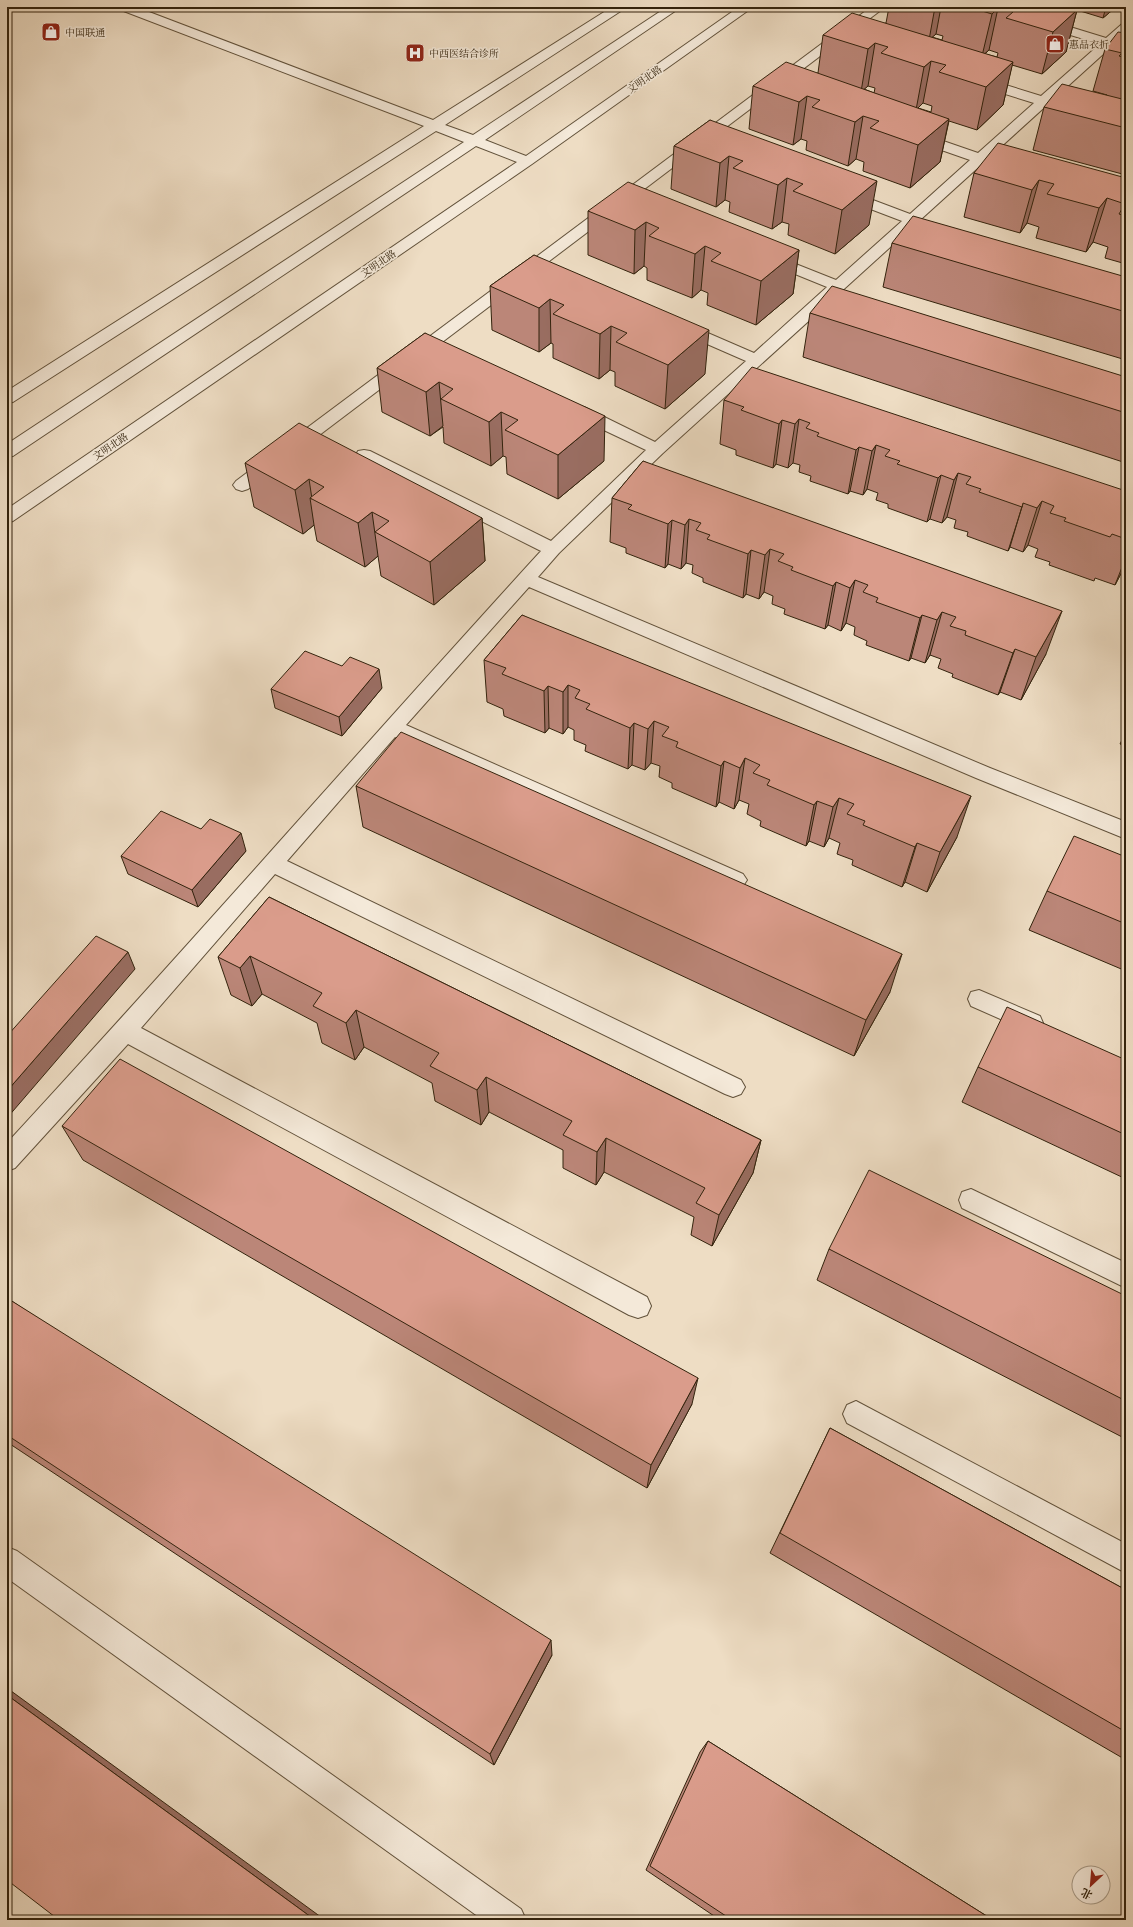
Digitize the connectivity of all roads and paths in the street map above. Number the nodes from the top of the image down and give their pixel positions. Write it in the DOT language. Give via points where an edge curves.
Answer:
graph roads {
  1 [pos="125,7"];
  2 [pos="621,7"];
  3 [pos="675,7"];
  4 [pos="747,7"];
  5 [pos="878,7"];
  6 [pos="992,7"];
  7 [pos="1126,27"];
  8 [pos="1108,43"];
  9 [pos="1126,48"];
  10 [pos="966,77"];
  11 [pos="1042,101"];
  12 [pos="435,126"];
  13 [pos="906,132"];
  14 [pos="475,141"];
  15 [pos="978,158"];
  16 [pos="527,161"];
  17 [pos="830,189"];
  18 [pos="911,219"];
  19 [pos="752,252"];
  20 [pos="837,286"];
  21 [pos="668,321"];
  22 [pos="755,359"];
  23 [pos="7,398"];
  24 [pos="562,404"];
  25 [pos="657,449"];
  26 [pos="7,452"];
  27 [pos="364,455"];
  28 [pos="242,485"];
  29 [pos="7,517"];
  30 [pos="553,550"];
  31 [pos="526,579"];
  32 [pos="392,727"];
  33 [pos="1126,831"];
  34 [pos="271,863"];
  35 [pos="755,889"];
  36 [pos="979,999"];
  37 [pos="1049,1030"];
  38 [pos="125,1031"];
  39 [pos="733,1087"];
  40 [pos="7,1160"];
  41 [pos="971,1200"];
  42 [pos="1126,1276"];
  43 [pos="638,1306"];
  44 [pos="856,1414"];
  45 [pos="1126,1559"];
  46 [pos="7,1561"];
  47 [pos="510,1920"];
  1 -- 12 [label="street"];
  2 -- 12 [label="street"];
  3 -- 14 [label="street"];
  4 -- 16 [label="street, 文明北路"];
  5 -- 28 [label="street"];
  6 -- 8 [label="street"];
  7 -- 8 [label="street"];
  8 -- 9 [label="street"];
  8 -- 11 [label="street"];
  10 -- 11 [label="street"];
  11 -- 15 [label="street"];
  12 -- 14 [label="street"];
  12 -- 23 [label="street"];
  13 -- 15 [label="street"];
  14 -- 16 [label="street"];
  14 -- 26 [label="street"];
  15 -- 18 [label="street"];
  16 -- 29 [label="street, 文明北路"];
  17 -- 18 [label="street"];
  18 -- 20 [label="street"];
  19 -- 20 [label="street"];
  20 -- 22 [label="street"];
  21 -- 22 [label="street"];
  22 -- 25 [label="street"];
  24 -- 25 [label="street"];
  25 -- 30 [label="street"];
  27 -- 30 [label="street"];
  30 -- 31 [label="street"];
  31 -- 32 [label="street"];
  31 -- 33 [label="street" via="983,774"];
  32 -- 34 [label="street"];
  32 -- 35 [label="street"];
  34 -- 38 [label="street"];
  34 -- 39 [label="street"];
  36 -- 37 [label="street"];
  38 -- 40 [label="street"];
  38 -- 43 [label="street"];
  41 -- 42 [label="street"];
  44 -- 45 [label="street"];
  46 -- 47 [label="street"];
}
